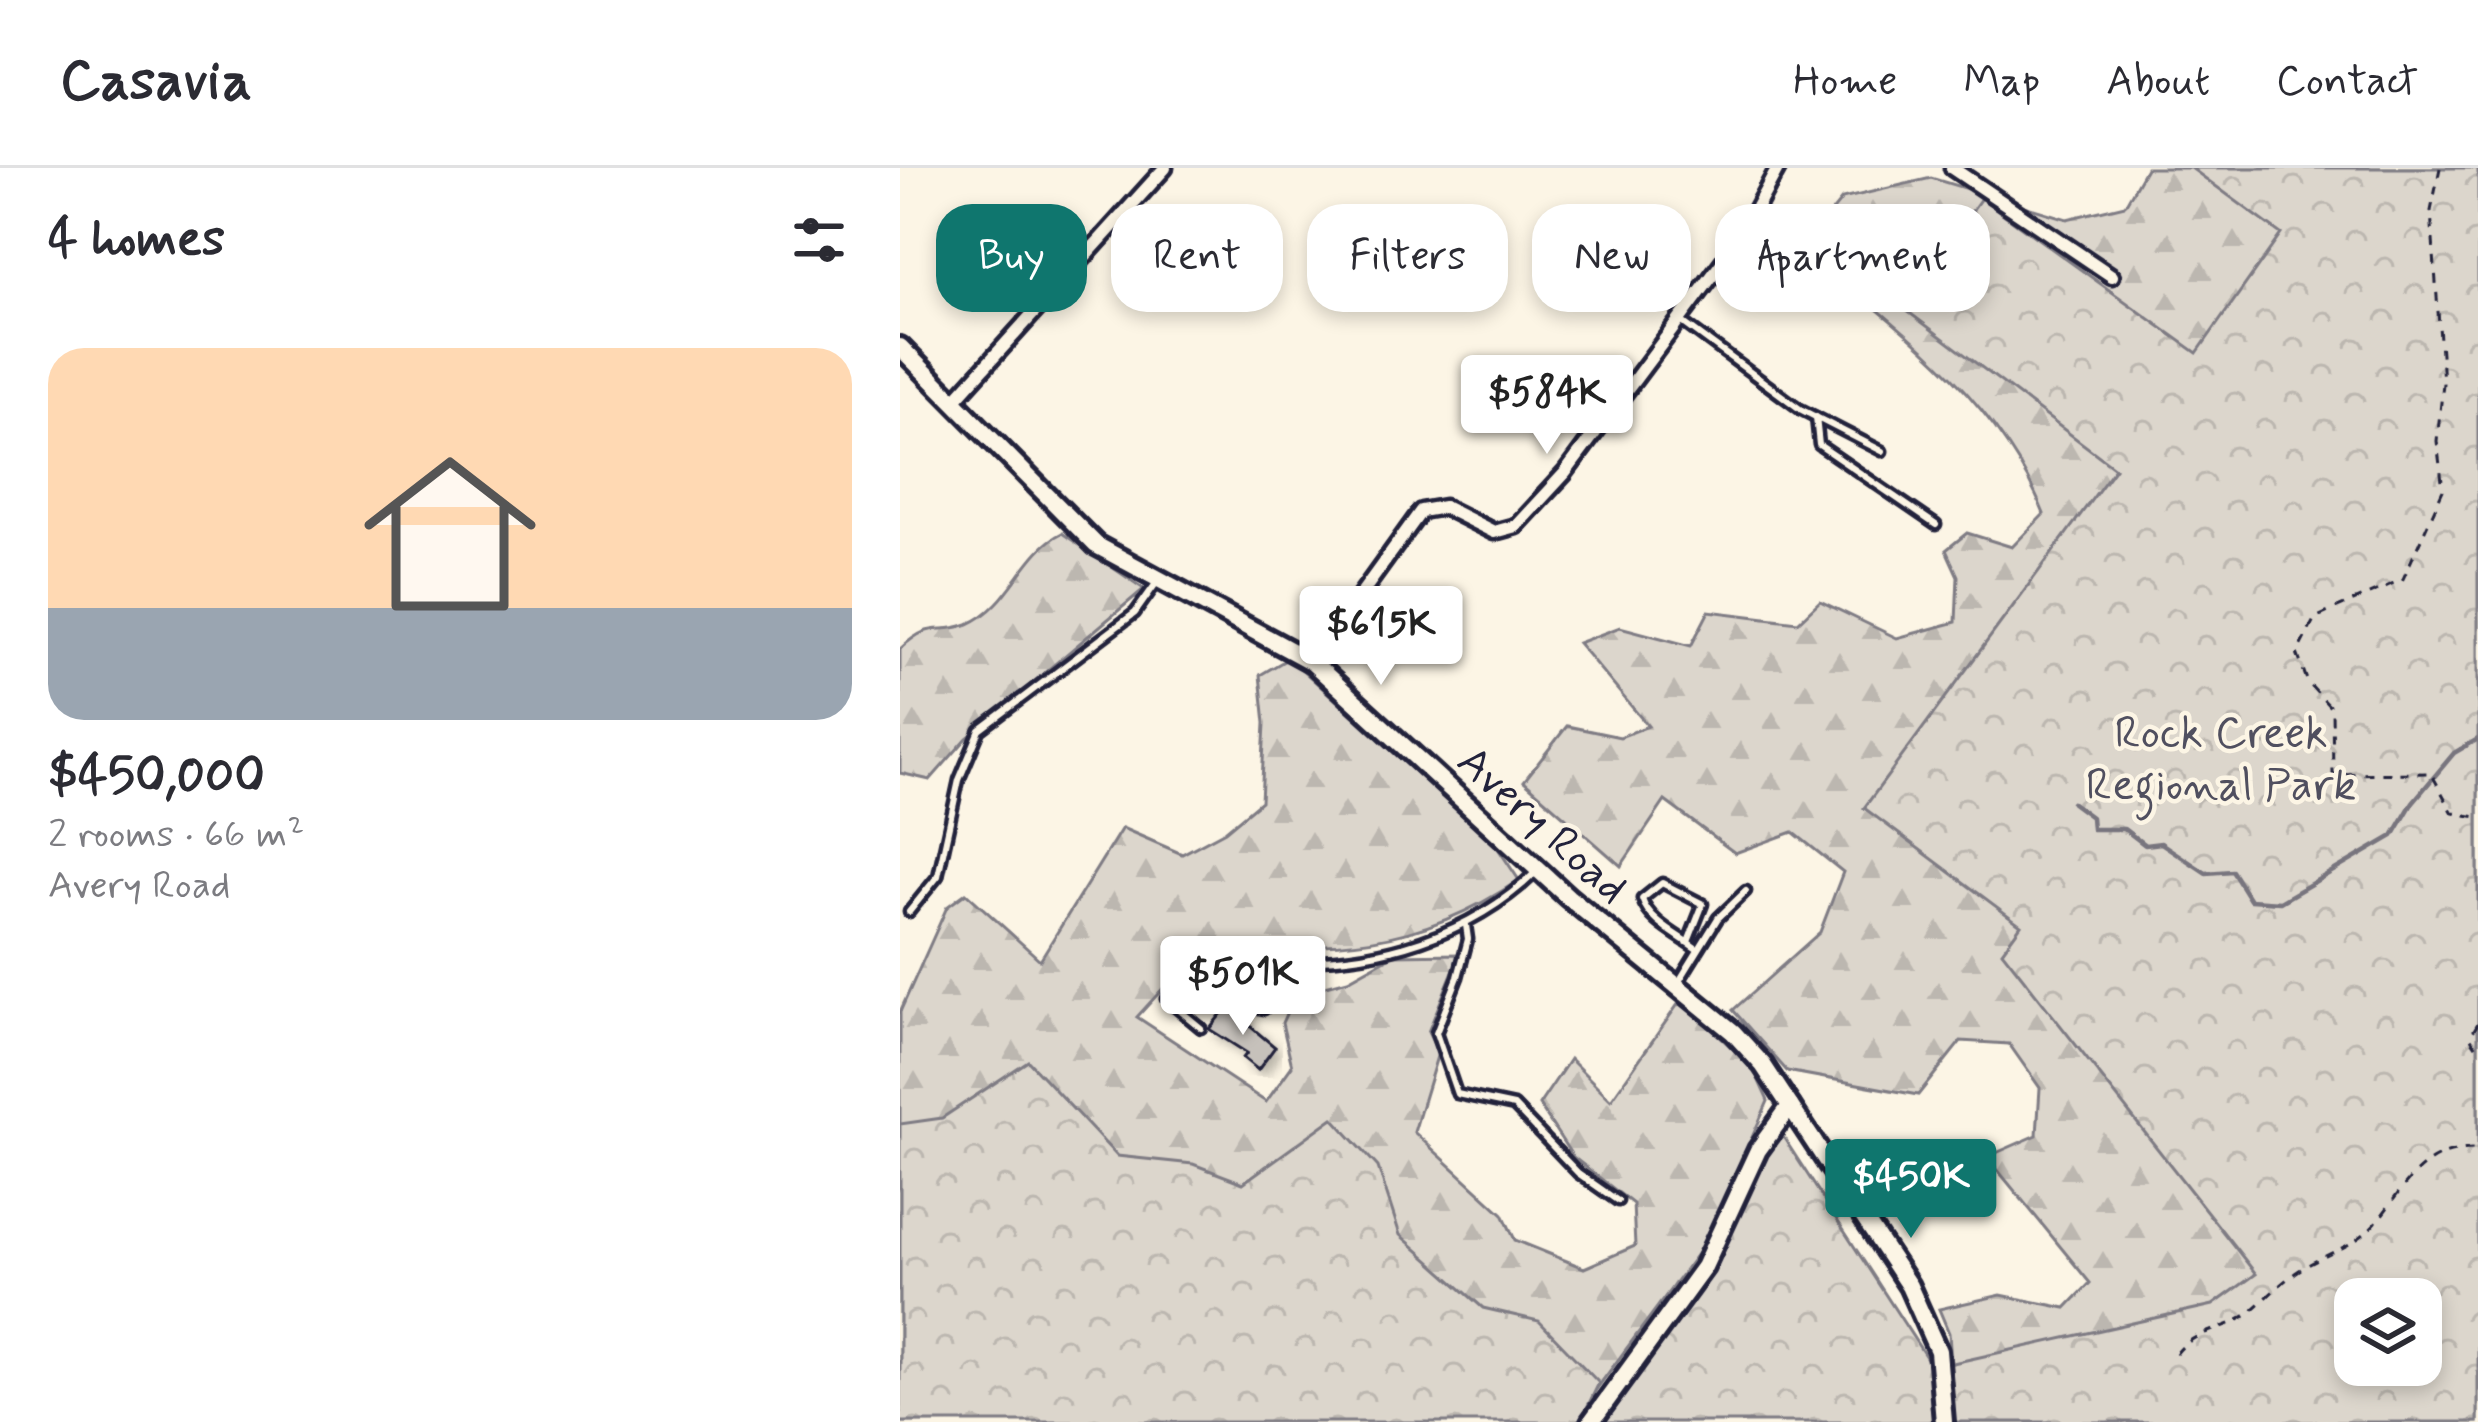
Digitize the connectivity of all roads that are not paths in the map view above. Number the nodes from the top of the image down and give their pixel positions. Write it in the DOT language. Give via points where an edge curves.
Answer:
graph roads {
  1 [pos="1165,168"];
  2 [pos="1778,168"];
  3 [pos="1952,168"];
  4 [pos="2112,277"];
  5 [pos="1678,319"];
  6 [pos="900,347"];
  7 [pos="953,402"];
  8 [pos="1816,417"];
  9 [pos="1882,452"];
  10 [pos="1936,525"];
  11 [pos="1157,582"];
  12 [pos="1312,662"];
  13 [pos="1538,869"];
  14 [pos="1747,891"];
  15 [pos="909,912"];
  16 [pos="1466,925"];
  17 [pos="1688,942"];
  18 [pos="1697,949"];
  19 [pos="1285,960"];
  20 [pos="1676,986"];
  21 [pos="1228,987"];
  22 [pos="1205,999"];
  23 [pos="1201,1028"];
  24 [pos="1790,1106"];
  25 [pos="1618,1201"];
  26 [pos="1591,1422"];
  27 [pos="1944,1422"];
  1 -- 7 [label="street"];
  2 -- 5 [label="street" via="1738,240"];
  3 -- 4 [label="street"];
  5 -- 8 [label="lane"];
  5 -- 12 [label="street" via="1516,526 1494,532 1444,507 1420,512"];
  6 -- 7 [label="street, Avery Road"];
  7 -- 11 [label="street, Avery Road" via="1058,513"];
  8 -- 9 [label="lane"];
  8 -- 10 [label="lane" via="1819,446"];
  11 -- 12 [label="street, Avery Road"];
  11 -- 15 [label="lane" via="1135,614 980,730 959,780 938,876"];
  12 -- 13 [label="street, Avery Road"];
  13 -- 16 [label="lane"];
  13 -- 20 [label="street, Avery Road"];
  14 -- 18 [label="lane"];
  16 -- 19 [label="lane" via="1410,944"];
  16 -- 25 [label="lane" via="1458,977 1436,1034 1450,1085 1457,1094 1514,1106 1578,1173"];
  17 -- 17 [label="lane" via="1646,912 1642,899 1650,887 1662,883 1703,904"];
  17 -- 18 [label="lane"];
  18 -- 20 [label="lane"];
  19 -- 21 [label="lane"];
  19 -- 21 [label="lane" via="1264,1009 1251,1009"];
  19 -- 23 [label="lane" via="1222,953 1187,973 1166,999"];
  20 -- 24 [label="street, Avery Road" via="1749,1049"];
  21 -- 22 [label="lane"];
  24 -- 26 [label="street" via="1758,1150 1704,1267"];
  24 -- 27 [label="street, Avery Road" via="1932,1333"];
}
